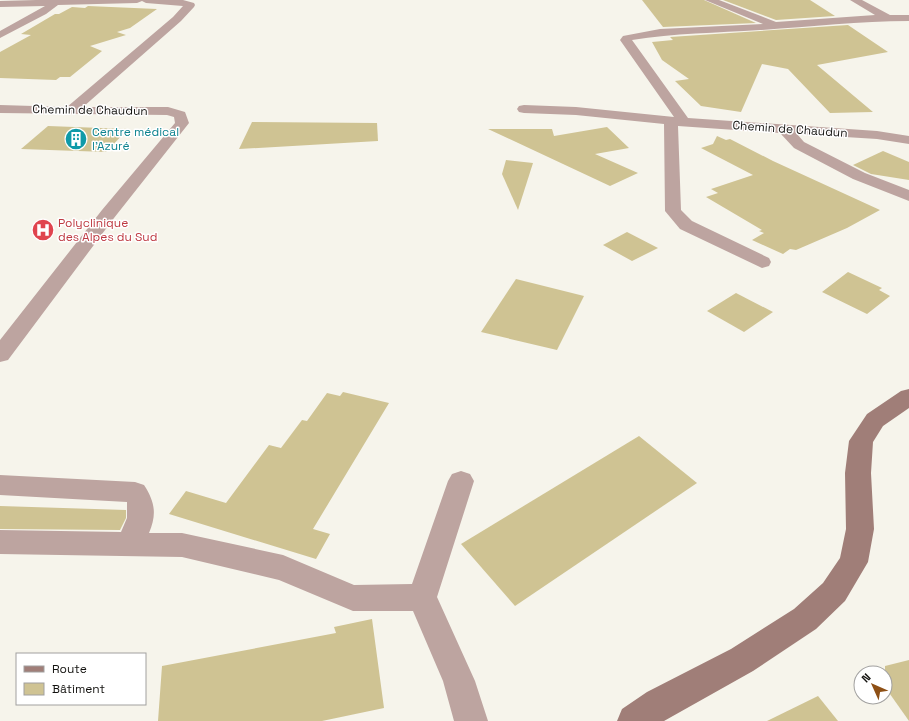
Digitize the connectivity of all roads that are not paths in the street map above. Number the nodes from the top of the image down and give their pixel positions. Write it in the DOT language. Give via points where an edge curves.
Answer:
graph roads {
  1 [pos="137,0"];
  2 [pos="146,0"];
  3 [pos="201,0"];
  4 [pos="710,0"];
  5 [pos="855,0"];
  6 [pos="185,3"];
  7 [pos="0,4"];
  8 [pos="54,4"];
  9 [pos="886,17"];
  10 [pos="909,18"];
  11 [pos="778,25"];
  12 [pos="0,35"];
  13 [pos="0,109"];
  14 [pos="524,109"];
  15 [pos="70,111"];
  16 [pos="678,122"];
  17 [pos="784,128"];
  18 [pos="909,140"];
  19 [pos="909,196"];
  20 [pos="762,262"];
  21 [pos="0,355"];
  22 [pos="909,397"];
  23 [pos="461,481"];
  24 [pos="0,485"];
  25 [pos="0,542"];
  26 [pos="129,544"];
  27 [pos="422,597"];
  28 [pos="654,715"];
  29 [pos="471,721"];
  1 -- 8 [label="street"];
  2 -- 6 [label="street"];
  3 -- 6 [label="street"];
  4 -- 11 [label="street"];
  5 -- 9 [label="street"];
  6 -- 15 [label="street" via="190,5 177,19"];
  7 -- 8 [label="street"];
  8 -- 12 [label="street"];
  9 -- 10 [label="street"];
  9 -- 11 [label="street"];
  11 -- 16 [label="street" via="660,32 626,38"];
  13 -- 15 [label="street, Chemin de Chaudun"];
  14 -- 16 [label="street, Chemin de Chaudun" via="576,110"];
  15 -- 21 [label="street, Chemin de Chaudun" via="168,111 180,115 181,126 108,214"];
  16 -- 17 [label="street, Chemin de Chaudun"];
  16 -- 20 [label="street" via="673,211 686,225"];
  17 -- 18 [label="street, Chemin de Chaudun"];
  17 -- 19 [label="street" via="799,145 859,176"];
  22 -- 28 [label="street" via="875,420 861,441 858,473 860,529 854,562 834,592 805,619"];
  23 -- 27 [label="street"];
  24 -- 26 [label="street" via="135,492 141,501 142,513"];
  25 -- 26 [label="street"];
  26 -- 27 [label="street" via="182,545 283,568 352,598"];
  27 -- 29 [label="street" via="459,681"];
}
